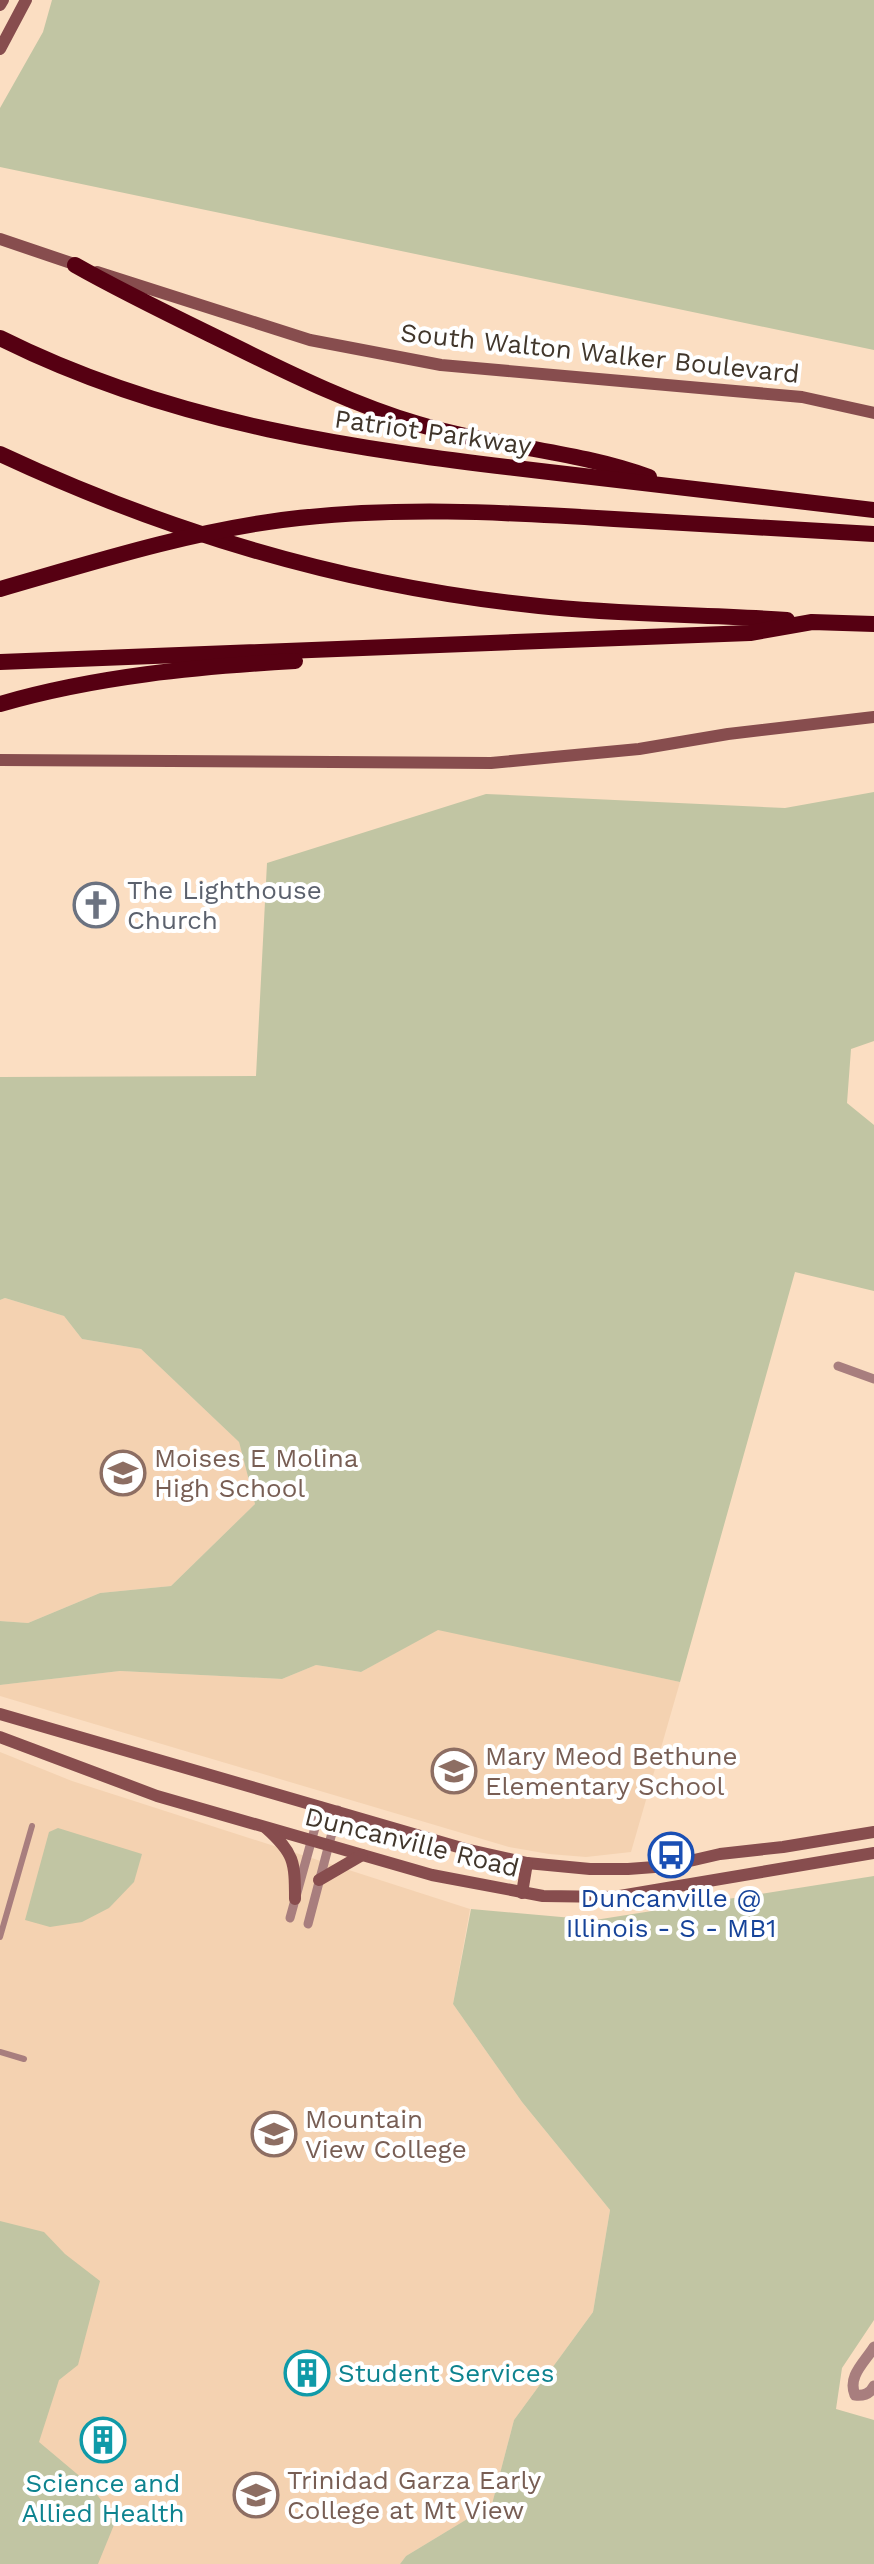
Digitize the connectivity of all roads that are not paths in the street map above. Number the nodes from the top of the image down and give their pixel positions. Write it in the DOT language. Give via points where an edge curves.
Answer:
graph roads {
  1 [pos="3,0"];
  2 [pos="26,0"];
  3 [pos="0,5"];
  4 [pos="0,49"];
  5 [pos="0,239"];
  6 [pos="75,265"];
  7 [pos="0,338"];
  8 [pos="874,413"];
  9 [pos="0,454"];
  10 [pos="677,487"];
  11 [pos="874,510"];
  12 [pos="874,534"];
  13 [pos="0,589"];
  14 [pos="812,622"];
  15 [pos="874,624"];
  16 [pos="404,646"];
  17 [pos="0,662"];
  18 [pos="0,704"];
  19 [pos="874,717"];
  20 [pos="0,760"];
  21 [pos="838,1366"];
  22 [pos="874,1379"];
  23 [pos="0,1714"];
  24 [pos="0,1737"];
  25 [pos="321,1806"];
  26 [pos="338,1810"];
  27 [pos="32,1826"];
  28 [pos="263,1826"];
  29 [pos="874,1832"];
  30 [pos="311,1840"];
  31 [pos="328,1845"];
  32 [pos="874,1853"];
  33 [pos="720,1854"];
  34 [pos="362,1855"];
  35 [pos="527,1863"];
  36 [pos="724,1878"];
  37 [pos="319,1880"];
  38 [pos="522,1893"];
  39 [pos="295,1899"];
  40 [pos="290,1918"];
  41 [pos="308,1924"];
  42 [pos="0,1937"];
  43 [pos="0,2052"];
  44 [pos="24,2059"];
  45 [pos="874,2347"];
  46 [pos="874,2386"];
  1 -- 3 [label="main road"];
  2 -- 4 [label="main road"];
  5 -- 6 [label="main road, South Walton Walker Boulevard"];
  6 -- 8 [label="main road, South Walton Walker Boulevard" via="310,340 441,365 788,396"];
  6 -- 10 [label="highway" via="376,411 484,442 616,465"];
  7 -- 10 [label="highway, Patriot Parkway" via="142,396 274,433"];
  9 -- 14 [label="highway" via="167,524 333,573 536,606"];
  10 -- 11 [label="highway, Patriot Parkway"];
  12 -- 13 [label="highway" via="500,512 395,511 280,520 173,539"];
  14 -- 15 [label="highway"];
  14 -- 16 [label="highway" via="750,633"];
  16 -- 17 [label="highway"];
  16 -- 18 [label="highway" via="341,658 137,675"];
  19 -- 20 [label="main road" via="491,763"];
  21 -- 22 [label="street"];
  23 -- 25 [label="main road, Duncanville Road"];
  24 -- 28 [label="main road, Duncanville Road" via="129,1787"];
  25 -- 26 [label="main road, Duncanville Road"];
  25 -- 30 [label="street"];
  26 -- 31 [label="street"];
  26 -- 35 [label="main road, Duncanville Road"];
  27 -- 42 [label="street"];
  28 -- 30 [label="main road, Duncanville Road"];
  28 -- 39 [label="main road" via="286,1847 295,1870"];
  29 -- 33 [label="main road, Duncanville Road"];
  30 -- 31 [label="main road, Duncanville Road"];
  30 -- 39 [label="street"];
  31 -- 34 [label="main road, Duncanville Road"];
  31 -- 37 [label="street"];
  32 -- 36 [label="main road, Duncanville Road"];
  33 -- 35 [label="main road, Duncanville Road" via="628,1869"];
  33 -- 36 [label="main road"];
  34 -- 37 [label="main road"];
  34 -- 38 [label="main road, Duncanville Road"];
  35 -- 38 [label="main road"];
  36 -- 38 [label="main road, Duncanville Road" via="614,1897"];
  37 -- 41 [label="street"];
  39 -- 40 [label="street"];
  43 -- 44 [label="street"];
  45 -- 46 [label="street" via="852,2387 855,2395 862,2395"];
}
